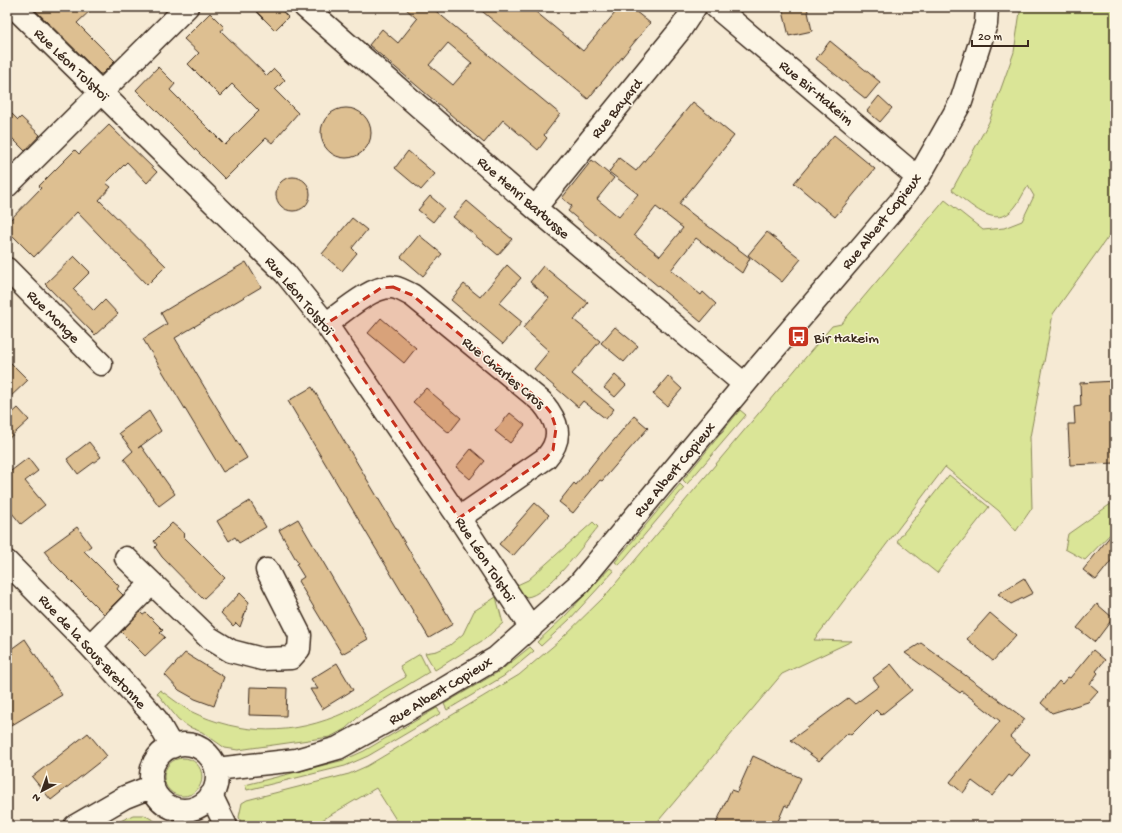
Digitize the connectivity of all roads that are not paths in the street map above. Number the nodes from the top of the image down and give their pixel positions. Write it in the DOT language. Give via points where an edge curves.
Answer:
graph roads {
  1 [pos="14,7"];
  2 [pos="187,7"];
  3 [pos="305,7"];
  4 [pos="694,7"];
  5 [pos="716,7"];
  6 [pos="987,7"];
  7 [pos="102,94"];
  8 [pos="918,178"];
  9 [pos="7,186"];
  10 [pos="535,208"];
  11 [pos="7,269"];
  12 [pos="326,324"];
  13 [pos="101,364"];
  14 [pos="744,384"];
  15 [pos="459,518"];
  16 [pos="126,558"];
  17 [pos="7,562"];
  18 [pos="267,570"];
  19 [pos="151,584"];
  20 [pos="531,628"];
  21 [pos="90,646"];
  22 [pos="172,747"];
  23 [pos="216,769"];
  24 [pos="153,786"];
  25 [pos="211,795"];
  26 [pos="74,826"];
  27 [pos="226,826"];
  1 -- 7 [label="street, Rue Léon Tolstoï"];
  2 -- 7 [label="street"];
  3 -- 10 [label="street, Rue Henri Barbusse"];
  4 -- 10 [label="street, Rue Bayard" via="680,30"];
  5 -- 8 [label="street, Rue Bir-Hakeim"];
  6 -- 8 [label="street, Rue Albert Copieux" via="986,24 961,102"];
  7 -- 9 [label="street"];
  7 -- 12 [label="street, Rue Léon Tolstoï" via="285,273"];
  8 -- 14 [label="street, Rue Albert Copieux"];
  10 -- 14 [label="street, Rue Henri Barbusse"];
  11 -- 13 [label="street, Rue Monge"];
  12 -- 15 [label="street, Rue Léon Tolstoï"];
  12 -- 15 [label="street, Rue Charles Cros" via="381,288 393,287 402,290 412,295 536,397 551,414 557,438 553,450 546,458"];
  14 -- 20 [label="street, Rue Albert Copieux" via="578,584"];
  15 -- 20 [label="street, Rue Léon Tolstoï"];
  16 -- 19 [label="street"];
  17 -- 21 [label="street, Rue de la Sous-Bretonne"];
  18 -- 19 [label="street" via="300,635 299,649 290,658 262,659 231,651 208,637"];
  19 -- 21 [label="street"];
  20 -- 23 [label="street, Rue Albert Copieux" via="496,658 338,748 296,760"];
  21 -- 22 [label="street, Rue de la Sous-Bretonne" via="156,720"];
  22 -- 23 [label="street" via="180,744 198,748 206,753"];
  22 -- 24 [label="street" via="164,751 154,765 151,773"];
  23 -- 25 [label="street" via="217,778"];
  24 -- 25 [label="street" via="162,801 174,808 185,810 204,803"];
  24 -- 26 [label="street" via="125,797"];
  25 -- 27 [label="street"];
}
